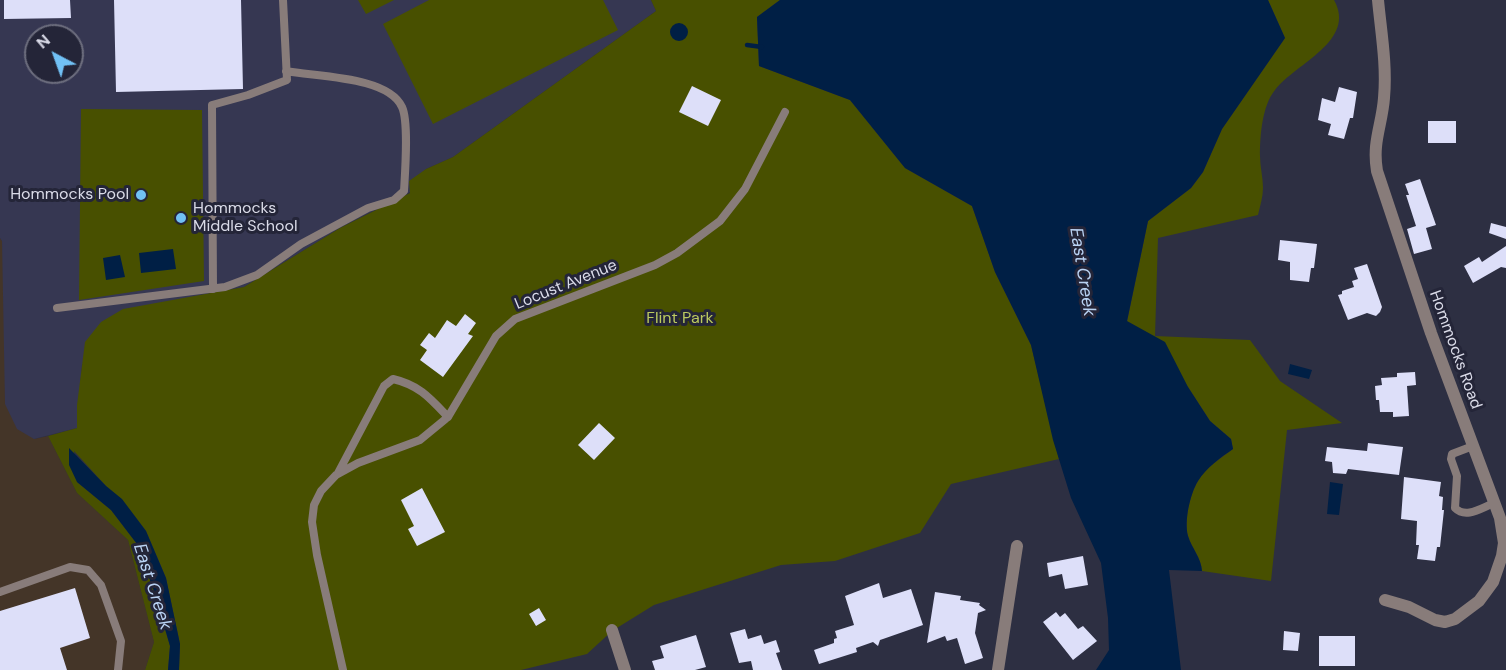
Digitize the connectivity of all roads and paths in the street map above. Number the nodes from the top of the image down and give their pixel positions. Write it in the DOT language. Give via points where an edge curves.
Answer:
graph roads {
  1 [pos="283,0"];
  2 [pos="1377,0"];
  3 [pos="286,71"];
  4 [pos="785,112"];
  5 [pos="213,289"];
  6 [pos="57,308"];
  7 [pos="448,417"];
  8 [pos="1473,446"];
  9 [pos="336,475"];
  10 [pos="1494,503"];
  11 [pos="1017,546"];
  12 [pos="0,591"];
  13 [pos="1385,600"];
  14 [pos="612,630"];
  15 [pos="118,670"];
  16 [pos="343,670"];
  17 [pos="625,670"];
  18 [pos="998,670"];
  1 -- 3 [label="lane"];
  2 -- 8 [label="street, Hommocks Road" via="1384,78 1375,143 1377,171"];
  3 -- 5 [label="lane" via="287,80 212,105"];
  3 -- 5 [label="lane" via="362,81 378,86 402,107 404,191 394,200 368,208 301,244 257,274"];
  4 -- 7 [label="lane, Locust Avenue" via="746,189 720,221 655,265 505,326"];
  5 -- 6 [label="lane"];
  7 -- 9 [label="lane, Locust Avenue" via="420,440"];
  7 -- 9 [label="lane" via="427,394 393,379 384,386"];
  8 -- 10 [label="street, Hommocks Road"];
  8 -- 10 [label="lane" via="1452,454 1457,476 1455,508 1467,514"];
  9 -- 16 [label="lane, Locust Avenue" via="321,491 312,522"];
  10 -- 13 [label="street, Hommocks Road" via="1504,543 1493,582 1479,601 1445,622"];
  11 -- 18 [label="street"];
  12 -- 15 [label="lane" via="70,567 88,570 101,585 121,641"];
  14 -- 17 [label="street"];
}
